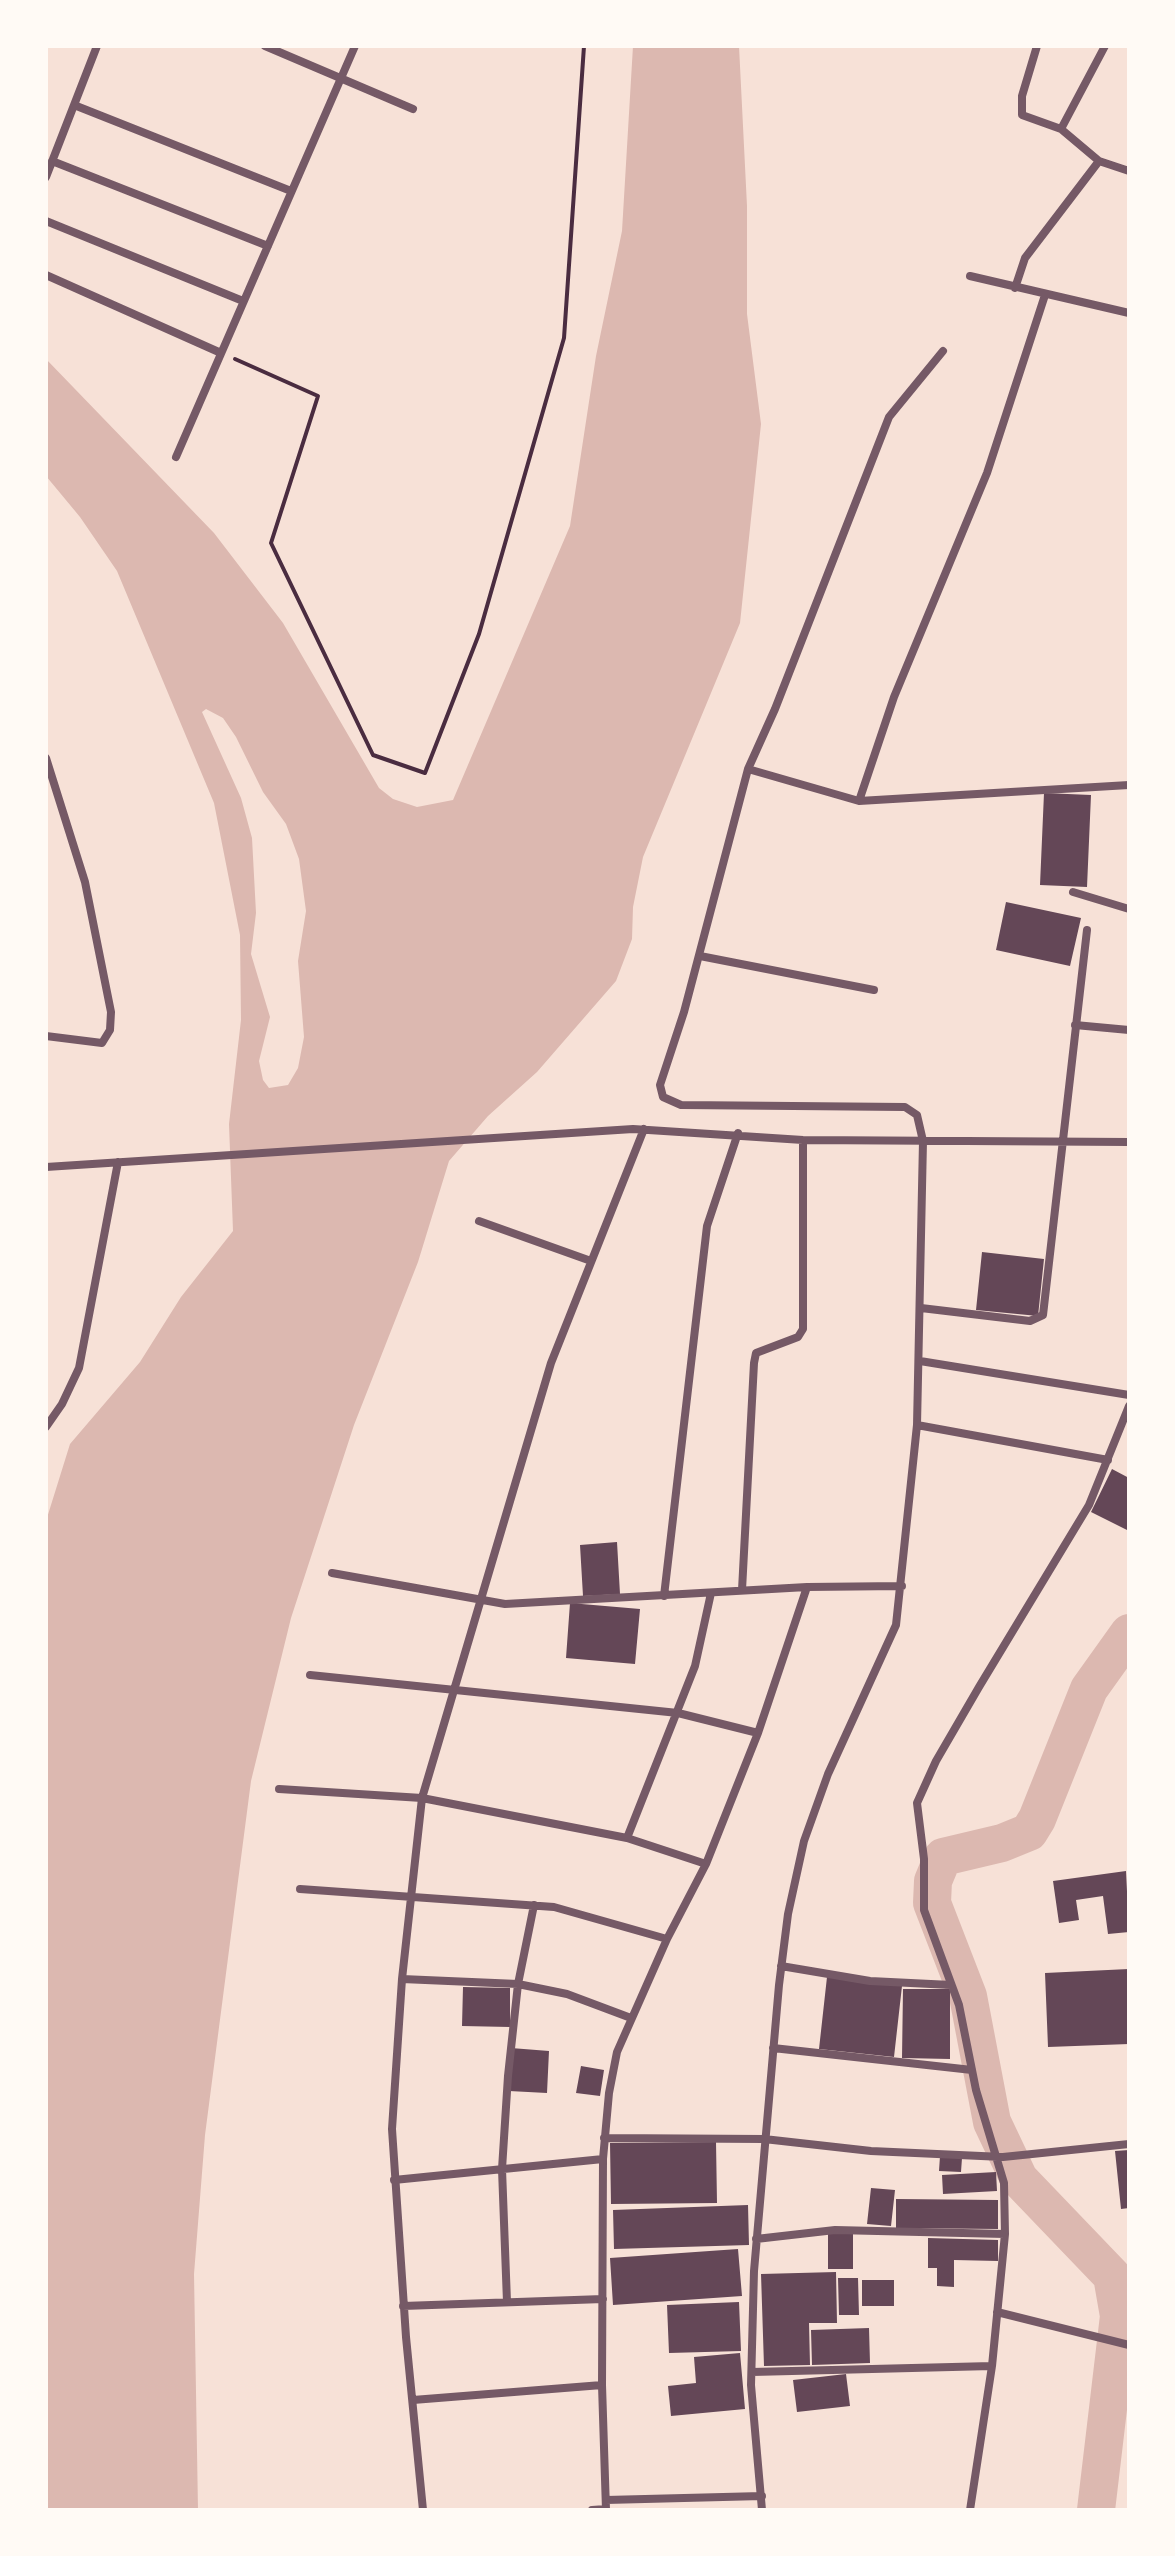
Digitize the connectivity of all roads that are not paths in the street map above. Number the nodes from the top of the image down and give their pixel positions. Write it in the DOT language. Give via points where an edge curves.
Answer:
graph roads {
  1 [pos="97,46"];
  2 [pos="265,46"];
  3 [pos="355,46"];
  4 [pos="1037,46"];
  5 [pos="1105,46"];
  6 [pos="341,76"];
  7 [pos="74,105"];
  8 [pos="413,109"];
  9 [pos="1061,129"];
  10 [pos="52,161"];
  11 [pos="1099,161"];
  12 [pos="1129,171"];
  13 [pos="46,177"];
  14 [pos="291,191"];
  15 [pos="46,221"];
  16 [pos="268,246"];
  17 [pos="46,275"];
  18 [pos="970,276"];
  19 [pos="1015,288"];
  20 [pos="1045,295"];
  21 [pos="243,301"];
  22 [pos="1129,313"];
  23 [pos="943,351"];
  24 [pos="221,353"];
  25 [pos="176,457"];
  26 [pos="46,758"];
  27 [pos="748,769"];
  28 [pos="1129,785"];
  29 [pos="859,801"];
  30 [pos="1073,892"];
  31 [pos="1129,909"];
  32 [pos="1087,930"];
  33 [pos="700,956"];
  34 [pos="874,990"];
  35 [pos="1075,1025"];
  36 [pos="1129,1030"];
  37 [pos="46,1036"];
  38 [pos="644,1129"];
  39 [pos="738,1133"];
  40 [pos="803,1140"];
  41 [pos="923,1141"];
  42 [pos="1061,1142"];
  43 [pos="1129,1142"];
  44 [pos="118,1162"];
  45 [pos="46,1167"];
  46 [pos="479,1221"];
  47 [pos="591,1261"];
  48 [pos="921,1308"];
  49 [pos="920,1361"];
  50 [pos="1129,1395"];
  51 [pos="1129,1406"];
  52 [pos="917,1425"];
  53 [pos="46,1427"];
  54 [pos="1108,1460"];
  55 [pos="332,1573"];
  56 [pos="902,1586"];
  57 [pos="807,1587"];
  58 [pos="742,1590"];
  59 [pos="711,1593"];
  60 [pos="664,1596"];
  61 [pos="481,1601"];
  62 [pos="310,1675"];
  63 [pos="454,1689"];
  64 [pos="678,1713"];
  65 [pos="758,1733"];
  66 [pos="279,1789"];
  67 [pos="422,1798"];
  68 [pos="627,1838"];
  69 [pos="706,1864"];
  70 [pos="300,1889"];
  71 [pos="410,1895"];
  72 [pos="534,1905"];
  73 [pos="667,1939"];
  74 [pos="781,1966"];
  75 [pos="402,1979"];
  76 [pos="518,1984"];
  77 [pos="951,1985"];
  78 [pos="631,2018"];
  79 [pos="773,2048"];
  80 [pos="972,2070"];
  81 [pos="604,2138"];
  82 [pos="764,2139"];
  83 [pos="1129,2144"];
  84 [pos="999,2156"];
  85 [pos="603,2159"];
  86 [pos="502,2169"];
  87 [pos="394,2180"];
  88 [pos="1005,2234"];
  89 [pos="756,2239"];
  90 [pos="603,2299"];
  91 [pos="507,2302"];
  92 [pos="403,2306"];
  93 [pos="997,2312"];
  94 [pos="1129,2345"];
  95 [pos="992,2366"];
  96 [pos="752,2372"];
  97 [pos="602,2385"];
  98 [pos="413,2400"];
  99 [pos="762,2496"];
  100 [pos="606,2506"];
  101 [pos="765,2509"];
  102 [pos="423,2510"];
  103 [pos="592,2510"];
  104 [pos="970,2510"];
  1 -- 7 [label="street"];
  2 -- 6 [label="street"];
  3 -- 6 [label="street"];
  4 -- 9 [label="street" via="1022,96 1022,115"];
  5 -- 9 [label="street"];
  6 -- 8 [label="street"];
  6 -- 14 [label="street"];
  7 -- 10 [label="street"];
  7 -- 14 [label="street"];
  9 -- 11 [label="street"];
  10 -- 13 [label="street"];
  10 -- 16 [label="street"];
  11 -- 12 [label="street"];
  11 -- 19 [label="street" via="1025,258"];
  14 -- 16 [label="street"];
  15 -- 21 [label="street"];
  16 -- 21 [label="street"];
  17 -- 24 [label="street"];
  18 -- 19 [label="street"];
  19 -- 20 [label="street"];
  20 -- 22 [label="street"];
  20 -- 29 [label="street" via="987,473 894,697"];
  21 -- 24 [label="street"];
  23 -- 27 [label="street" via="889,417"];
  24 -- 25 [label="street"];
  26 -- 37 [label="street" via="85,882 111,1012 110,1030 102,1043"];
  27 -- 29 [label="street"];
  27 -- 33 [label="street"];
  28 -- 29 [label="street"];
  30 -- 31 [label="street"];
  32 -- 35 [label="street"];
  33 -- 34 [label="street"];
  33 -- 41 [label="street" via="660,1085 663,1097 681,1105 905,1107 917,1115"];
  35 -- 36 [label="street"];
  35 -- 42 [label="street"];
  38 -- 39 [label="street"];
  38 -- 44 [label="street"];
  38 -- 47 [label="street"];
  39 -- 40 [label="street"];
  39 -- 60 [label="street" via="707,1226"];
  40 -- 41 [label="street"];
  40 -- 58 [label="street" via="803,1329 798,1337 756,1353"];
  41 -- 42 [label="street"];
  41 -- 48 [label="street"];
  42 -- 43 [label="street"];
  42 -- 48 [label="street" via="1043,1315 1030,1321"];
  44 -- 45 [label="street"];
  44 -- 53 [label="street" via="79,1368"];
  46 -- 47 [label="street"];
  47 -- 61 [label="street" via="551,1363"];
  48 -- 49 [label="street"];
  49 -- 50 [label="street"];
  49 -- 52 [label="street"];
  51 -- 54 [label="street"];
  52 -- 54 [label="street"];
  52 -- 56 [label="street"];
  54 -- 77 [label="street" via="1089,1505 965,1711 917,1803 924,1910"];
  55 -- 61 [label="street"];
  56 -- 57 [label="street"];
  56 -- 74 [label="street" via="893,1635 828,1774 804,1841"];
  57 -- 58 [label="street"];
  57 -- 65 [label="street"];
  58 -- 59 [label="street"];
  59 -- 60 [label="street"];
  59 -- 64 [label="street"];
  60 -- 61 [label="street"];
  61 -- 63 [label="street"];
  62 -- 63 [label="street"];
  63 -- 64 [label="street"];
  63 -- 67 [label="street"];
  64 -- 65 [label="street"];
  64 -- 68 [label="street"];
  65 -- 69 [label="street"];
  66 -- 67 [label="street"];
  67 -- 68 [label="street"];
  67 -- 71 [label="street"];
  68 -- 69 [label="street"];
  69 -- 73 [label="street"];
  70 -- 71 [label="street"];
  71 -- 72 [label="street"];
  71 -- 75 [label="street"];
  72 -- 73 [label="street"];
  72 -- 76 [label="street"];
  73 -- 78 [label="street"];
  74 -- 77 [label="street" via="870,1981"];
  74 -- 79 [label="street"];
  75 -- 76 [label="street"];
  75 -- 87 [label="street" via="392,2129"];
  76 -- 78 [label="street" via="567,1994"];
  76 -- 86 [label="street"];
  77 -- 80 [label="street"];
  78 -- 81 [label="street" via="617,2052"];
  79 -- 80 [label="street"];
  79 -- 82 [label="street"];
  80 -- 84 [label="street"];
  81 -- 82 [label="street"];
  81 -- 85 [label="street"];
  82 -- 84 [label="street" via="871,2151"];
  82 -- 89 [label="street"];
  83 -- 84 [label="street"];
  84 -- 88 [label="street"];
  85 -- 86 [label="street"];
  85 -- 90 [label="street"];
  86 -- 87 [label="street"];
  86 -- 91 [label="street"];
  87 -- 92 [label="street"];
  88 -- 89 [label="street" via="835,2230"];
  88 -- 93 [label="street"];
  89 -- 96 [label="street"];
  90 -- 91 [label="street"];
  90 -- 97 [label="street"];
  91 -- 92 [label="street"];
  92 -- 98 [label="street"];
  93 -- 94 [label="street"];
  93 -- 95 [label="street"];
  95 -- 96 [label="street"];
  95 -- 104 [label="street"];
  96 -- 99 [label="street"];
  97 -- 98 [label="street"];
  97 -- 100 [label="street"];
  98 -- 102 [label="street"];
  99 -- 100 [label="street"];
  99 -- 101 [label="street"];
  100 -- 103 [label="street"];
}
